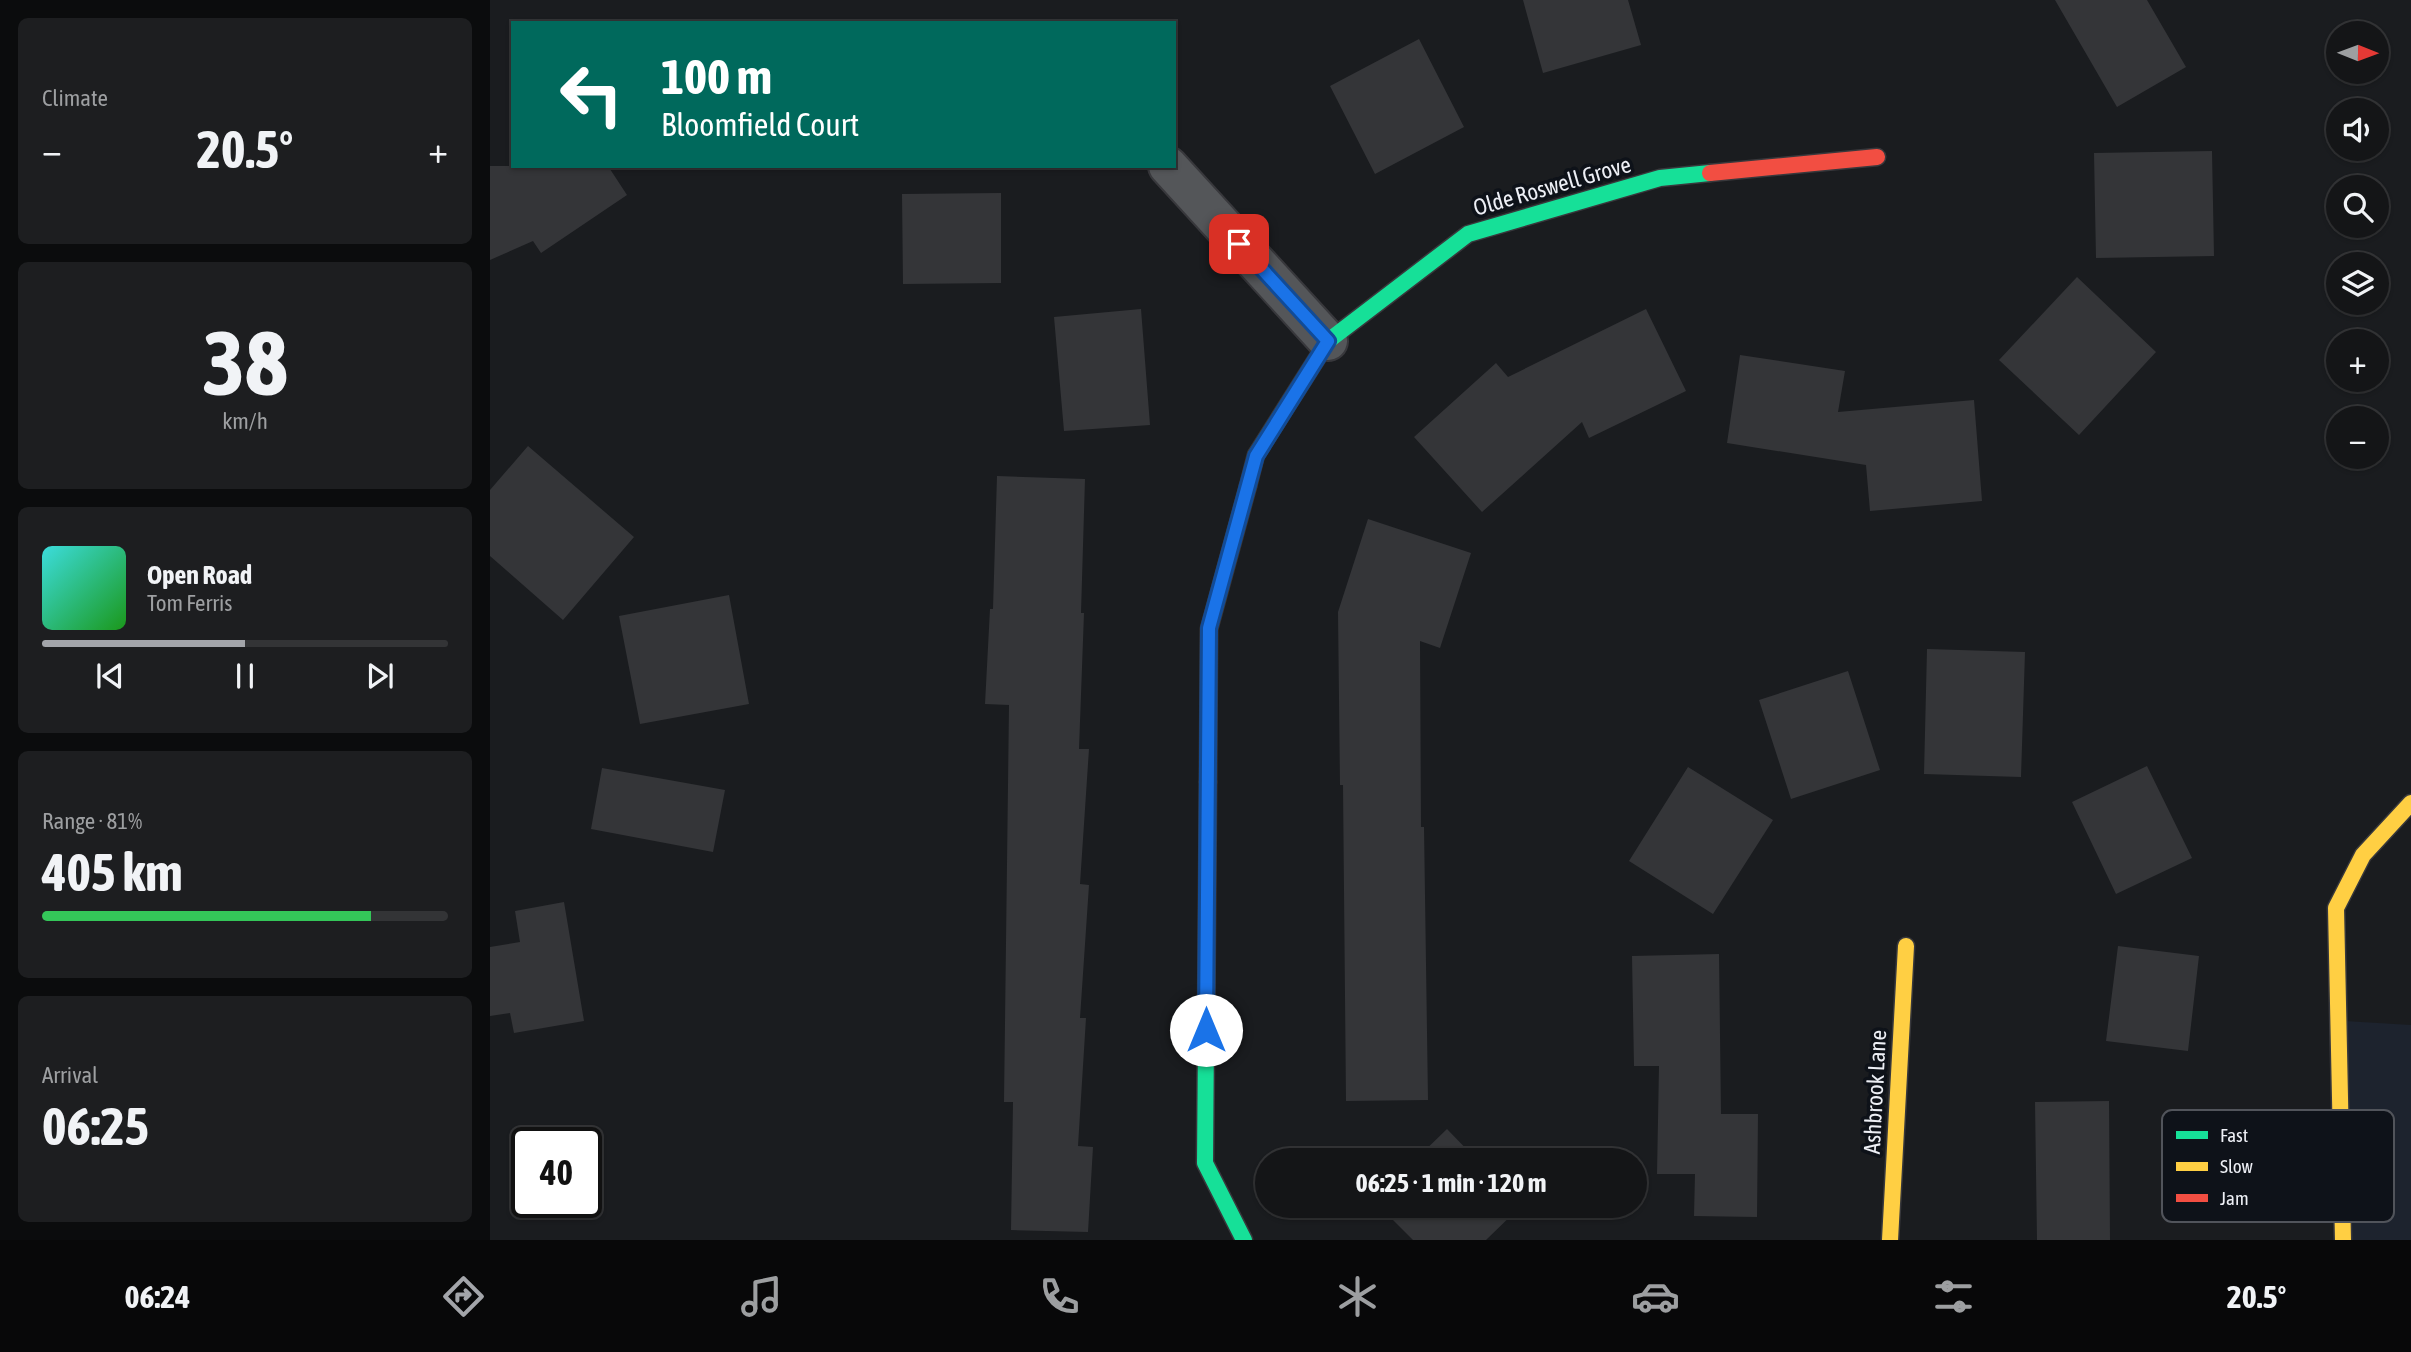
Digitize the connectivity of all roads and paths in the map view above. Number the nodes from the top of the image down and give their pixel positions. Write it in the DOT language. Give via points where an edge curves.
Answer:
graph roads {
  1 [pos="1877,157"];
  2 [pos="1170,168"];
  3 [pos="1328,341"];
  4 [pos="2411,803"];
  5 [pos="1906,946"];
  6 [pos="2340,1110"];
  7 [pos="2343,1222"];
  8 [pos="1244,1240"];
  9 [pos="1890,1240"];
  10 [pos="2343,1240"];
  1 -- 3 [label="street, Olde Roswell Grove" via="1660,178 1468,234"];
  2 -- 3 [label="street"];
  3 -- 8 [label="street, Olde Roswell Grove" via="1256,456 1209,628 1205,1163"];
  4 -- 6 [label="street" via="2363,855 2336,908"];
  5 -- 9 [label="street, Ashbrook Lane"];
  7 -- 10 [label="street"];
}
